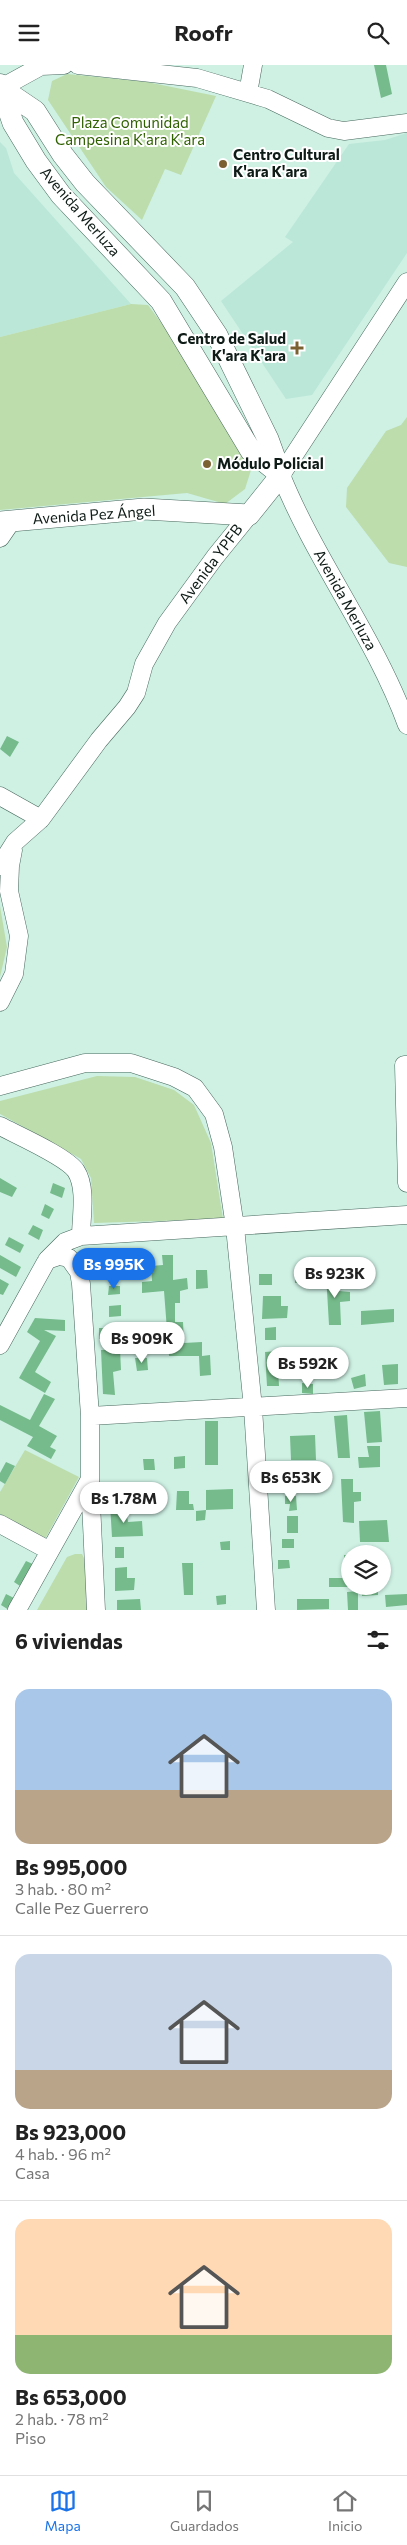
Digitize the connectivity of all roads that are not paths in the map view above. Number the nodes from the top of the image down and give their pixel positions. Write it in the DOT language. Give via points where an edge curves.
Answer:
graph roads {
  1 [pos="64,65"];
  2 [pos="78,65"];
  3 [pos="253,65"];
  4 [pos="0,87"];
  5 [pos="248,93"];
  6 [pos="407,123"];
  7 [pos="407,283"];
  8 [pos="282,475"];
  9 [pos="249,515"];
  10 [pos="4,527"];
  11 [pos="407,725"];
  12 [pos="0,795"];
  13 [pos="41,819"];
  14 [pos="15,842"];
  15 [pos="0,865"];
  16 [pos="0,1002"];
  17 [pos="407,1065"];
  18 [pos="0,1086"];
  19 [pos="0,1126"];
  20 [pos="407,1183"];
  21 [pos="407,1215"];
  22 [pos="235,1227"];
  23 [pos="81,1237"];
  24 [pos="53,1258"];
  25 [pos="0,1345"];
  26 [pos="407,1398"];
  27 [pos="253,1408"];
  28 [pos="90,1416"];
  29 [pos="90,1481"];
  30 [pos="0,1524"];
  31 [pos="50,1551"];
  32 [pos="17,1610"];
  33 [pos="96,1610"];
  34 [pos="266,1610"];
  1 -- 4 [label="street" via="41,66"];
  2 -- 5 [label="street" via="197,78"];
  3 -- 5 [label="street"];
  4 -- 8 [label="street, Avenida Merluza" via="13,123 36,161 61,195 161,301 251,451"];
  4 -- 8 [label="street, Avenida Merluza" via="35,111 84,183 184,287 217,335"];
  5 -- 6 [label="street" via="268,99 328,128 344,131"];
  7 -- 8 [label="street, Avenida YPFB"];
  8 -- 9 [label="street, Avenida YPFB"];
  8 -- 11 [label="street, Avenida Merluza" via="320,558 392,685"];
  9 -- 10 [label="street, Avenida Pez Ángel" via="144,509"];
  9 -- 13 [label="street, Avenida YPFB" via="167,623 144,664 136,693 127,707"];
  12 -- 13 [label="street"];
  13 -- 14 [label="street, Avenida YPFB"];
  14 -- 15 [label="street, Avenida YPFB"];
  14 -- 16 [label="street" via="8,891 19,936 14,974"];
  17 -- 20 [label="street" via="404,1065"];
  18 -- 22 [label="street" via="85,1063 131,1063 174,1077 195,1088 214,1115 221,1139"];
  19 -- 23 [label="street" via="65,1161 77,1172 82,1189"];
  21 -- 22 [label="street"];
  22 -- 23 [label="street"];
  22 -- 27 [label="street"];
  23 -- 24 [label="street" via="65,1242"];
  24 -- 25 [label="street"];
  24 -- 28 [label="street" via="69,1258 80,1278"];
  26 -- 27 [label="street"];
  27 -- 28 [label="street"];
  27 -- 34 [label="street"];
  28 -- 29 [label="street"];
  29 -- 31 [label="street"];
  29 -- 33 [label="street"];
  30 -- 31 [label="street"];
  31 -- 32 [label="street"];
}
